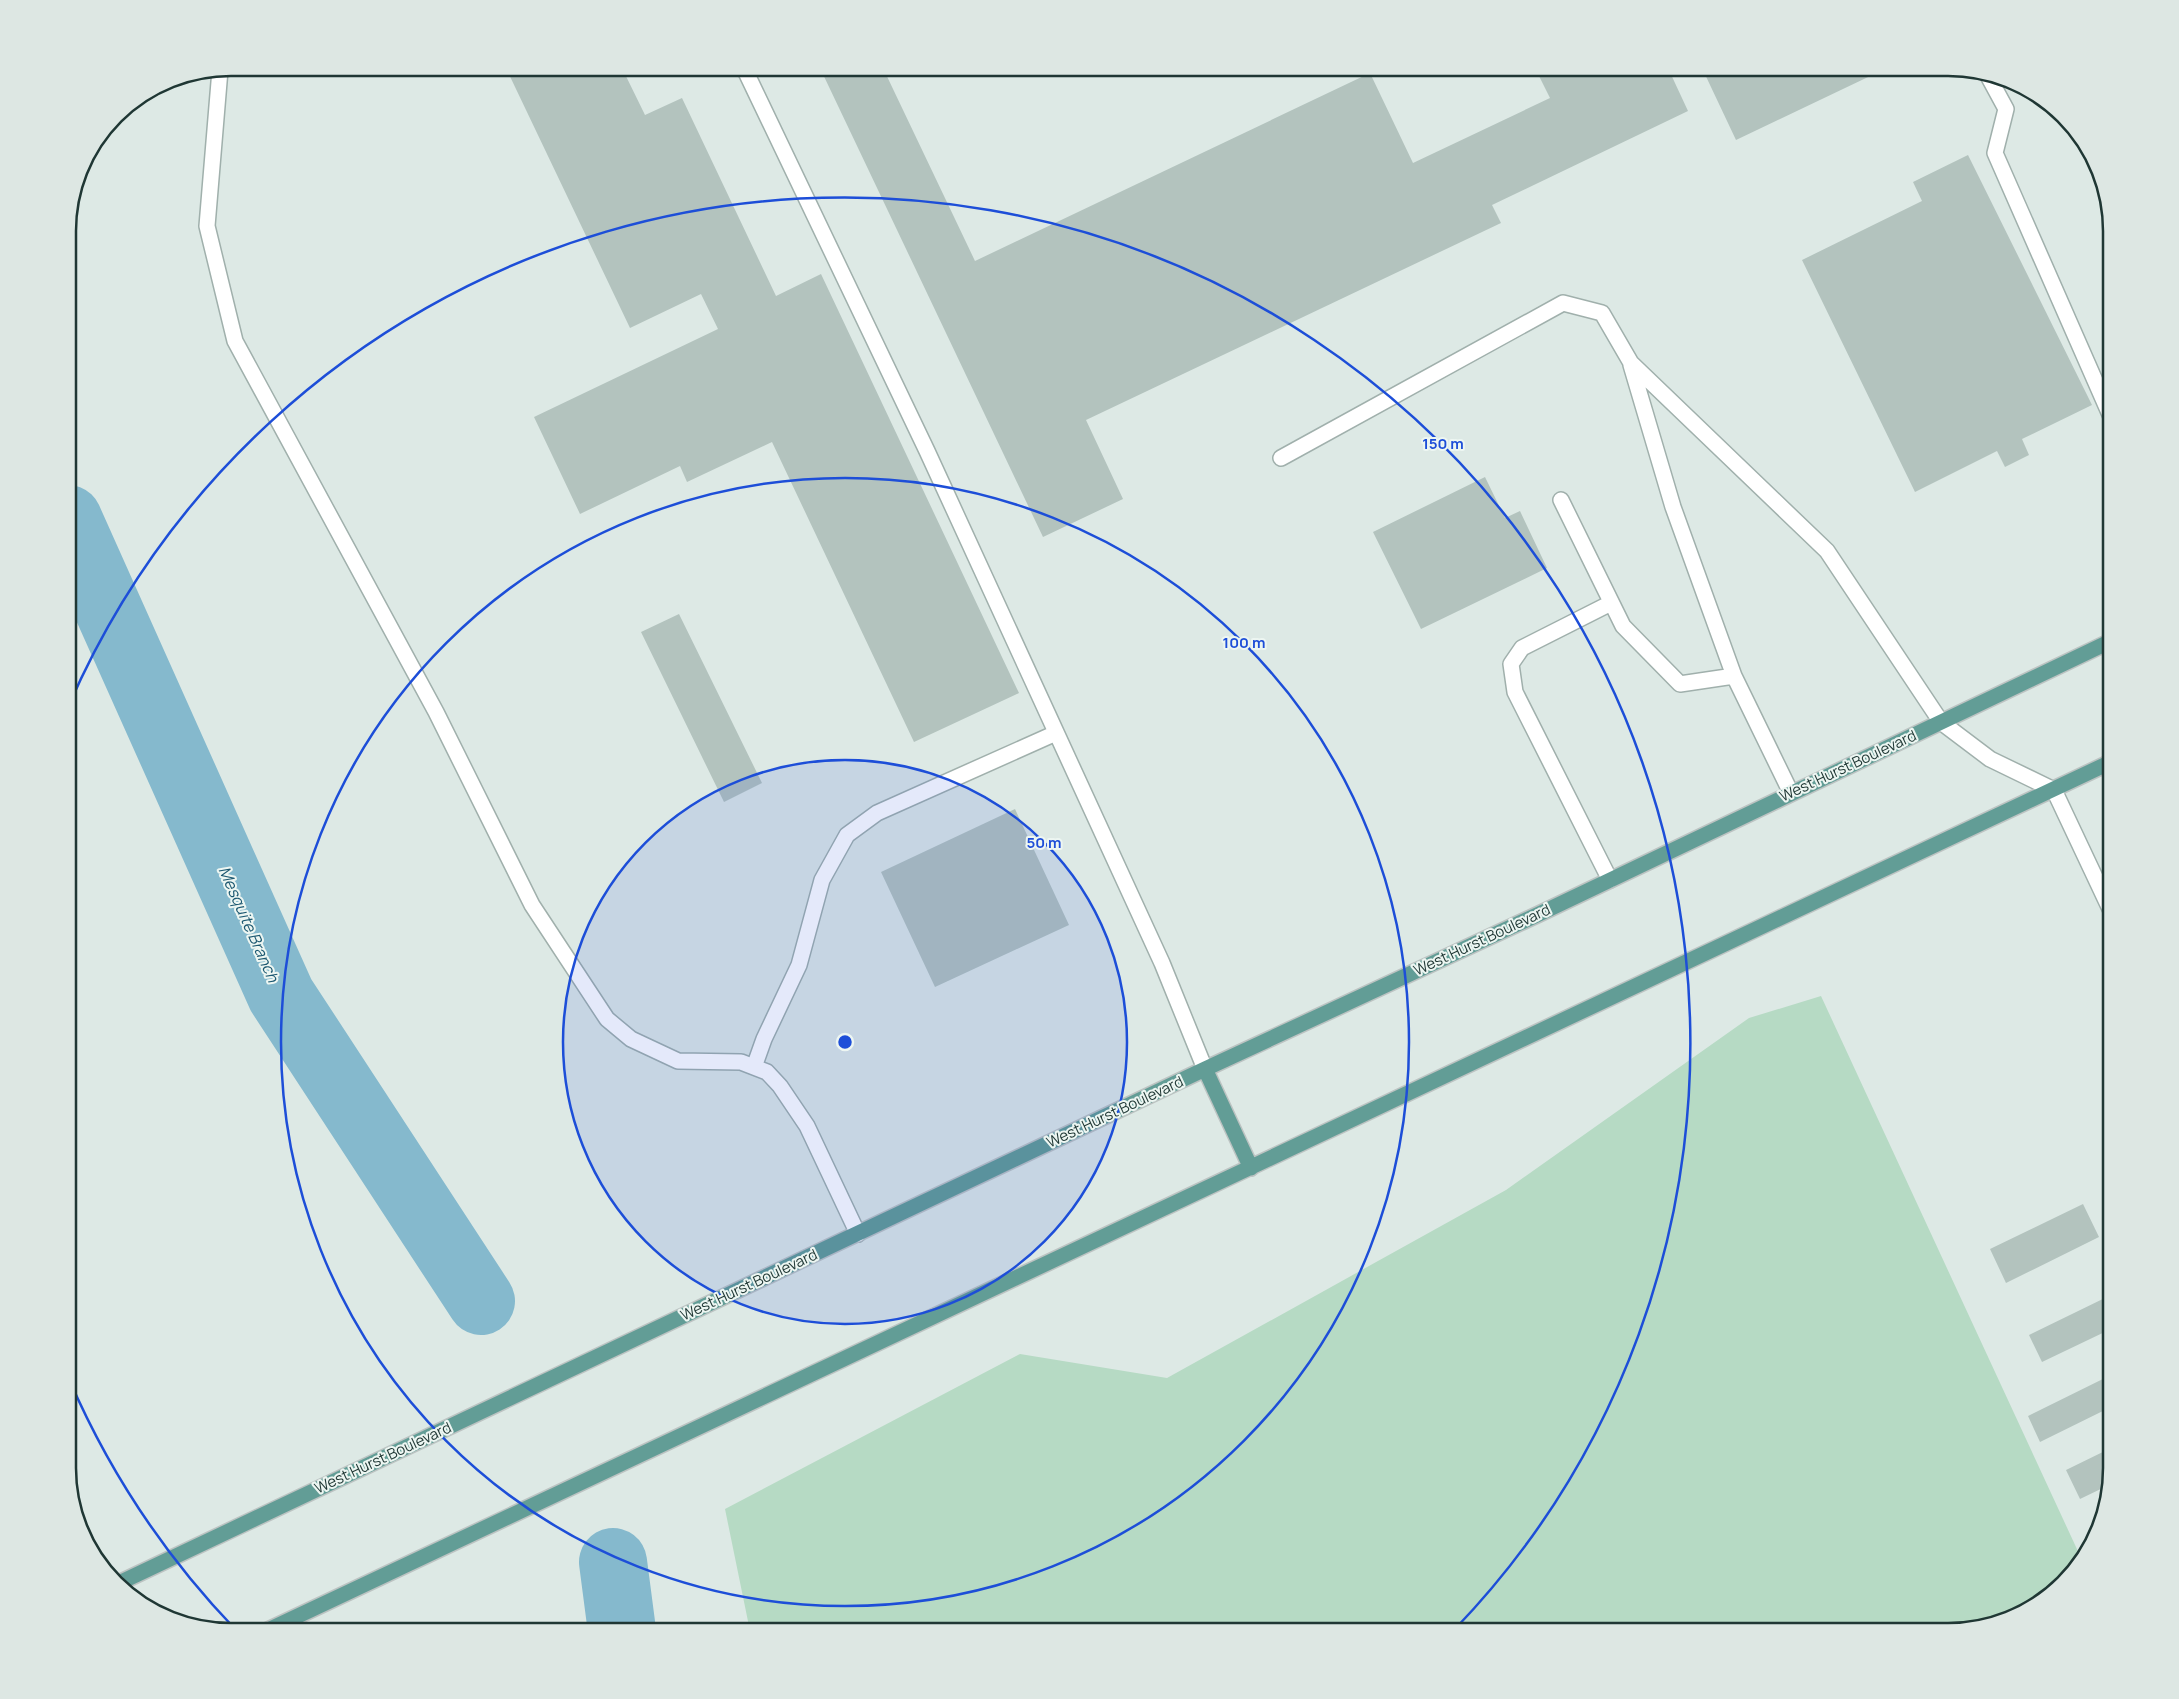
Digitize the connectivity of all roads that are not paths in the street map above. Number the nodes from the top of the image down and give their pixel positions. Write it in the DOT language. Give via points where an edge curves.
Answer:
graph roads {
  1 [pos="748,76"];
  2 [pos="219,77"];
  3 [pos="1992,83"];
  4 [pos="1631,364"];
  5 [pos="2103,397"];
  6 [pos="1281,458"];
  7 [pos="1561,500"];
  8 [pos="1611,603"];
  9 [pos="2103,645"];
  10 [pos="1734,676"];
  11 [pos="1941,722"];
  12 [pos="1056,733"];
  13 [pos="2103,766"];
  14 [pos="2054,790"];
  15 [pos="1791,794"];
  16 [pos="1610,880"];
  17 [pos="2103,892"];
  18 [pos="754,1068"];
  19 [pos="1205,1069"];
  20 [pos="1251,1168"];
  21 [pos="858,1234"];
  22 [pos="125,1580"];
  23 [pos="285,1623"];
  1 -- 12 [label="street" via="927,451"];
  2 -- 18 [label="street" via="208,226 235,342 436,712 532,905 607,1019 631,1039 678,1061 741,1062"];
  3 -- 5 [label="street" via="2006,109 1995,153"];
  4 -- 6 [label="street" via="1602,313 1563,303"];
  4 -- 10 [label="street" via="1673,507"];
  4 -- 11 [label="street" via="1827,551"];
  7 -- 8 [label="street"];
  8 -- 10 [label="street" via="1623,626 1680,684"];
  8 -- 16 [label="street" via="1522,648 1511,664 1515,692"];
  9 -- 11 [label="main road, West Hurst Boulevard"];
  10 -- 15 [label="street"];
  11 -- 14 [label="street" via="1990,759"];
  11 -- 15 [label="main road, West Hurst Boulevard"];
  12 -- 18 [label="street" via="877,813 847,835 822,880 799,965"];
  12 -- 19 [label="street" via="1162,963"];
  13 -- 14 [label="main road"];
  14 -- 17 [label="street"];
  14 -- 20 [label="main road"];
  15 -- 16 [label="main road, West Hurst Boulevard"];
  16 -- 19 [label="main road, West Hurst Boulevard"];
  18 -- 21 [label="street" via="767,1072 780,1086 807,1126"];
  19 -- 20 [label="main road"];
  19 -- 21 [label="main road, West Hurst Boulevard"];
  20 -- 23 [label="main road"];
  21 -- 22 [label="main road, West Hurst Boulevard"];
}
